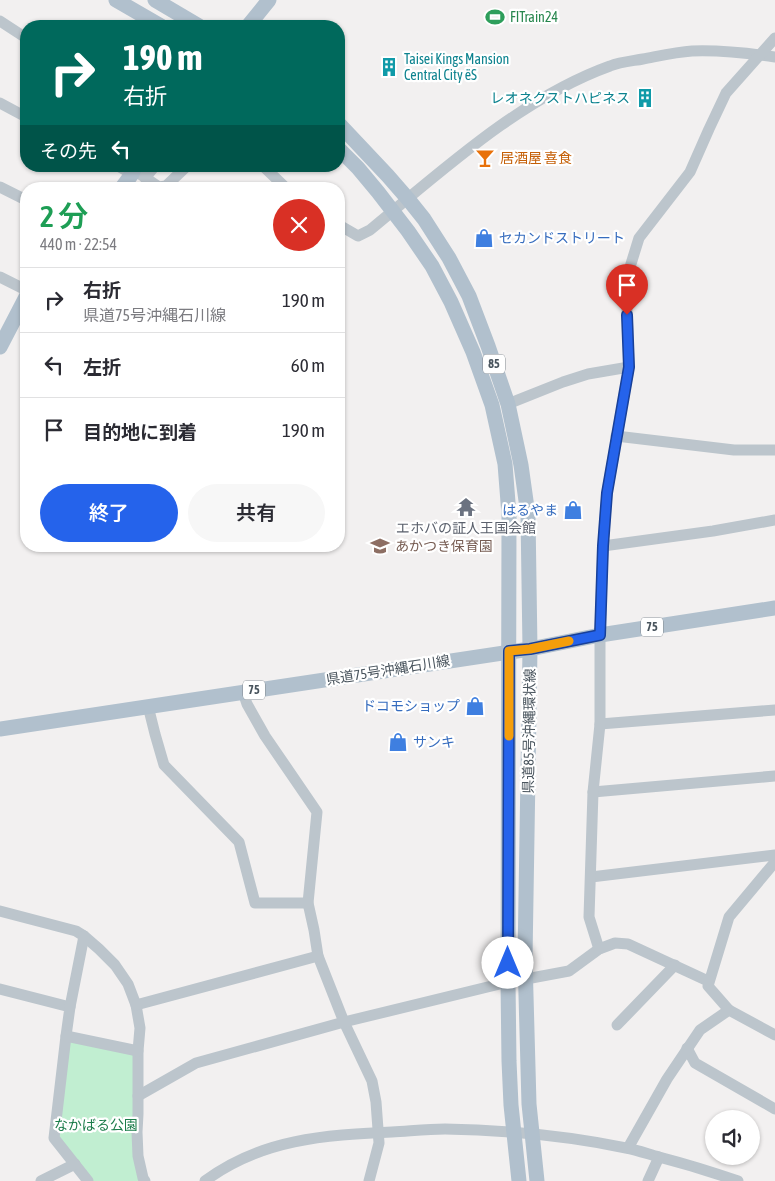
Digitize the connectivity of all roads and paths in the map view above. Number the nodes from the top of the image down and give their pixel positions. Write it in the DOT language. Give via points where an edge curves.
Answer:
graph roads {
  1 [pos="116,0"];
  2 [pos="155,0"];
  3 [pos="269,0"];
  4 [pos="151,20"];
  5 [pos="189,20"];
  6 [pos="253,20"];
  7 [pos="0,21"];
  8 [pos="20,34"];
  9 [pos="775,38"];
  10 [pos="760,55"];
  11 [pos="775,57"];
  12 [pos="0,103"];
  13 [pos="20,114"];
  14 [pos="345,130"];
  15 [pos="345,155"];
  16 [pos="137,172"];
  17 [pos="181,172"];
  18 [pos="269,172"];
  19 [pos="128,182"];
  20 [pos="152,182"];
  21 [pos="170,182"];
  22 [pos="280,182"];
  23 [pos="0,187"];
  24 [pos="20,197"];
  25 [pos="408,199"];
  26 [pos="393,211"];
  27 [pos="345,228"];
  28 [pos="0,277"];
  29 [pos="20,287"];
  30 [pos="20,309"];
  31 [pos="0,348"];
  32 [pos="629,367"];
  33 [pos="508,404"];
  34 [pos="616,436"];
  35 [pos="775,450"];
  36 [pos="775,520"];
  37 [pos="603,546"];
  38 [pos="775,608"];
  39 [pos="600,635"];
  40 [pos="530,649"];
  41 [pos="509,651"];
  42 [pos="243,692"];
  43 [pos="148,706"];
  44 [pos="775,710"];
  45 [pos="600,724"];
  46 [pos="0,728"];
  47 [pos="775,776"];
  48 [pos="593,792"];
  49 [pos="775,855"];
  50 [pos="775,862"];
  51 [pos="591,877"];
  52 [pos="308,903"];
  53 [pos="0,911"];
  54 [pos="84,936"];
  55 [pos="599,949"];
  56 [pos="318,956"];
  57 [pos="675,965"];
  58 [pos="526,979"];
  59 [pos="708,981"];
  60 [pos="508,982"];
  61 [pos="1,992"];
  62 [pos="136,1005"];
  63 [pos="70,1007"];
  64 [pos="729,1010"];
  65 [pos="344,1022"];
  66 [pos="617,1024"];
  67 [pos="775,1035"];
  68 [pos="66,1036"];
  69 [pos="687,1048"];
  70 [pos="138,1051"];
  71 [pos="138,1096"];
  72 [pos="775,1109"];
  73 [pos="379,1132"];
  74 [pos="513,1132"];
  75 [pos="532,1135"];
  76 [pos="628,1148"];
  77 [pos="659,1157"];
  78 [pos="75,1164"];
  79 [pos="41,1181"];
  80 [pos="88,1181"];
  81 [pos="145,1181"];
  82 [pos="205,1181"];
  83 [pos="369,1181"];
  84 [pos="519,1181"];
  85 [pos="537,1181"];
  86 [pos="648,1181"];
  87 [pos="738,1181"];
  1 -- 4 [label="main road"];
  2 -- 5 [label="main road"];
  3 -- 6 [label="main road"];
  7 -- 8 [label="street"];
  9 -- 10 [label="street"];
  10 -- 11 [label="street"];
  10 -- 25 [label="street" via="691,51 612,66 562,87 507,122"];
  10 -- 32 [label="street" via="726,93 690,172 638,238 626,280"];
  12 -- 13 [label="street"];
  14 -- 25 [label="main road, 県道85号沖縄環状線 / 85"];
  15 -- 26 [label="main road, 県道85号沖縄環状線 / 85"];
  16 -- 19 [label="main road"];
  16 -- 20 [label="street"];
  17 -- 21 [label="street"];
  18 -- 22 [label="street"];
  23 -- 24 [label="street"];
  25 -- 26 [label="street"];
  25 -- 33 [label="main road, 県道85号沖縄環状線 / 85" via="449,258 469,296"];
  26 -- 27 [label="street" via="358,236"];
  26 -- 41 [label="main road, 県道85号沖縄環状線 / 85" via="432,266 451,302 492,405 505,464 509,515"];
  28 -- 29 [label="street"];
  30 -- 31 [label="main road"];
  32 -- 33 [label="street" via="588,374"];
  32 -- 34 [label="street"];
  33 -- 40 [label="main road, 県道85号沖縄環状線 / 85" via="528,515"];
  34 -- 35 [label="street" via="734,450"];
  34 -- 37 [label="street"];
  36 -- 37 [label="street"];
  37 -- 39 [label="street"];
  38 -- 39 [label="main road, 県道75号沖縄石川線 / 75"];
  39 -- 40 [label="main road, 県道75号沖縄石川線 / 75"];
  39 -- 45 [label="street"];
  40 -- 41 [label="main road, 県道75号沖縄石川線 / 75"];
  40 -- 58 [label="main road, 県道85号沖縄環状線 / 85"];
  41 -- 42 [label="main road, 県道75号沖縄石川線 / 75"];
  41 -- 60 [label="main road, 県道85号沖縄環状線 / 85"];
  42 -- 43 [label="main road, 県道75号沖縄石川線 / 75"];
  42 -- 52 [label="street" via="265,736 317,812"];
  43 -- 46 [label="main road, 県道75号沖縄石川線 / 75"];
  43 -- 52 [label="street" via="164,765 239,842 255,903"];
  44 -- 45 [label="street"];
  45 -- 48 [label="street"];
  47 -- 48 [label="street"];
  48 -- 51 [label="street"];
  49 -- 51 [label="street"];
  50 -- 59 [label="street" via="729,916"];
  51 -- 55 [label="street" via="589,917"];
  52 -- 56 [label="street"];
  53 -- 54 [label="street" via="76,930"];
  54 -- 62 [label="street" via="115,965 128,984"];
  54 -- 63 [label="street"];
  55 -- 57 [label="street" via="615,943 628,944"];
  55 -- 58 [label="street" via="569,971"];
  56 -- 62 [label="street"];
  56 -- 65 [label="street"];
  57 -- 59 [label="street"];
  57 -- 66 [label="street"];
  58 -- 75 [label="main road, 県道85号沖縄環状線 / 85"];
  59 -- 64 [label="street" via="708,986"];
  60 -- 65 [label="street"];
  60 -- 74 [label="main road, 県道85号沖縄環状線 / 85"];
  61 -- 63 [label="street"];
  62 -- 70 [label="street" via="140,1028"];
  63 -- 68 [label="street"];
  64 -- 67 [label="street"];
  64 -- 69 [label="street" via="700,1030"];
  65 -- 71 [label="street" via="196,1063"];
  65 -- 73 [label="street" via="372,1081"];
  68 -- 70 [label="street"];
  68 -- 78 [label="street" via="54,1138"];
  69 -- 72 [label="street" via="695,1063"];
  69 -- 76 [label="street"];
  70 -- 71 [label="street"];
  71 -- 81 [label="street" via="138,1156"];
  73 -- 74 [label="street" via="444,1129"];
  73 -- 82 [label="street" via="297,1140 249,1156"];
  73 -- 83 [label="street"];
  74 -- 75 [label="street"];
  74 -- 84 [label="main road, 県道85号沖縄環状線 / 85"];
  75 -- 76 [label="street"];
  75 -- 85 [label="main road, 県道85号沖縄環状線 / 85"];
  76 -- 77 [label="street"];
  77 -- 86 [label="street"];
  77 -- 87 [label="street"];
  78 -- 79 [label="street"];
  78 -- 80 [label="street"];
}
